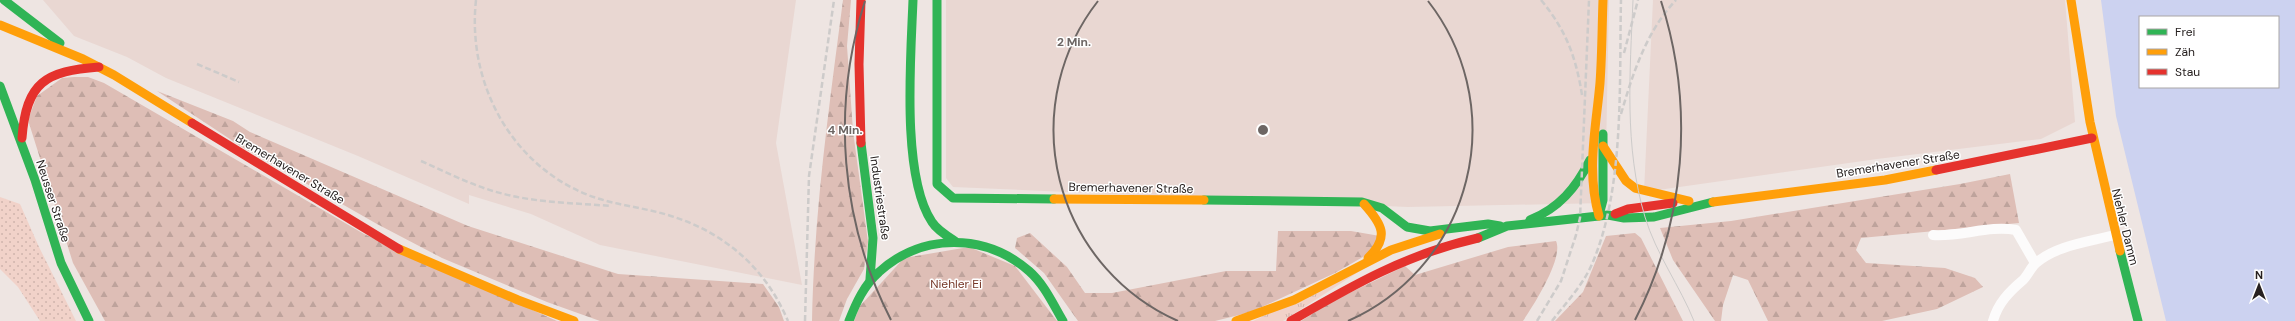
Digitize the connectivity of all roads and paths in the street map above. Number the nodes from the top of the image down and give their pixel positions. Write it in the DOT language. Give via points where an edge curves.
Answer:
graph roads {
  1 [pos="4,0"];
  2 [pos="861,0"];
  3 [pos="913,0"];
  4 [pos="937,0"];
  5 [pos="1603,0"];
  6 [pos="2071,0"];
  7 [pos="0,25"];
  8 [pos="83,60"];
  9 [pos="99,67"];
  10 [pos="1600,79"];
  11 [pos="0,86"];
  12 [pos="2092,138"];
  13 [pos="21,144"];
  14 [pos="1603,146"];
  15 [pos="1593,153"];
  16 [pos="1689,201"];
  17 [pos="1362,202"];
  18 [pos="1706,203"];
  19 [pos="1613,215"];
  20 [pos="1599,216"];
  21 [pos="1518,225"];
  22 [pos="1507,226"];
  23 [pos="1407,227"];
  24 [pos="1451,230"];
  25 [pos="1933,235"];
  26 [pos="2114,235"];
  27 [pos="955,241"];
  28 [pos="1413,242"];
  29 [pos="1400,262"];
  30 [pos="2035,263"];
  31 [pos="1359,265"];
  32 [pos="870,279"];
  33 [pos="89,321"];
  34 [pos="574,321"];
  35 [pos="849,321"];
  36 [pos="1063,321"];
  37 [pos="1236,321"];
  38 [pos="1291,321"];
  39 [pos="1993,321"];
  40 [pos="2138,321"];
  1 -- 8 [label="main road" via="32,24"];
  2 -- 32 [label="main road, Industriestraße" via="858,58 860,132 875,250"];
  3 -- 27 [label="main road" via="912,109 917,182 930,221"];
  4 -- 17 [label="main road, Bremerhavener Straße" via="936,184 953,198"];
  5 -- 10 [label="main road"];
  6 -- 12 [label="main road, Niehler Damm"];
  7 -- 8 [label="main road, Bremerhavener Straße"];
  8 -- 9 [label="main road, Bremerhavener Straße"];
  9 -- 13 [label="main road" via="64,71 44,79 25,109"];
  9 -- 34 [label="main road, Bremerhavener Straße" via="397,248"];
  10 -- 14 [label="main road"];
  10 -- 15 [label="main road"];
  11 -- 13 [label="main road, Neusser Straße"];
  12 -- 18 [label="main road, Bremerhavener Straße" via="1885,180"];
  12 -- 26 [label="main road, Niehler Damm"];
  13 -- 33 [label="main road, Neusser Straße" via="61,263"];
  14 -- 16 [label="main road" via="1626,181 1634,188 1658,196"];
  14 -- 20 [label="main road" via="1603,200"];
  15 -- 20 [label="main road" via="1592,194"];
  15 -- 21 [label="main road" via="1583,176 1564,201 1544,214"];
  16 -- 18 [label="main road, Bremerhavener Straße"];
  16 -- 19 [label="main road, Bremerhavener Straße" via="1628,208"];
  17 -- 23 [label="main road, Bremerhavener Straße" via="1382,208"];
  17 -- 31 [label="main road, Bremerhavener Straße" via="1376,216 1383,232 1379,249"];
  18 -- 19 [label="main road, Bremerhavener Straße" via="1654,217 1624,218"];
  19 -- 20 [label="main road, Bremerhavener Straße"];
  20 -- 21 [label="main road, Bremerhavener Straße"];
  21 -- 22 [label="main road, Bremerhavener Straße"];
  22 -- 24 [label="main road, Bremerhavener Straße" via="1488,224"];
  22 -- 29 [label="main road, Bremerhavener Straße"];
  23 -- 24 [label="main road, Bremerhavener Straße" via="1430,232"];
  23 -- 28 [label="main road"];
  24 -- 28 [label="main road, Bremerhavener Straße"];
  25 -- 30 [label="street" via="1950,236 2004,228 2016,230"];
  26 -- 30 [label="street" via="2054,251"];
  26 -- 40 [label="main road, Niehler Damm"];
  27 -- 32 [label="main road" via="933,243 904,253 892,259"];
  27 -- 36 [label="main road" via="973,243 999,251 1028,270 1040,283"];
  28 -- 29 [label="main road, Bremerhavener Straße" via="1410,251"];
  28 -- 31 [label="main road, Bremerhavener Straße"];
  29 -- 38 [label="main road, Bremerhavener Straße" via="1361,280"];
  30 -- 39 [label="street" via="2026,276 2004,297"];
  31 -- 37 [label="main road, Bremerhavener Straße" via="1294,300"];
  32 -- 35 [label="main road" via="856,302"];
}
